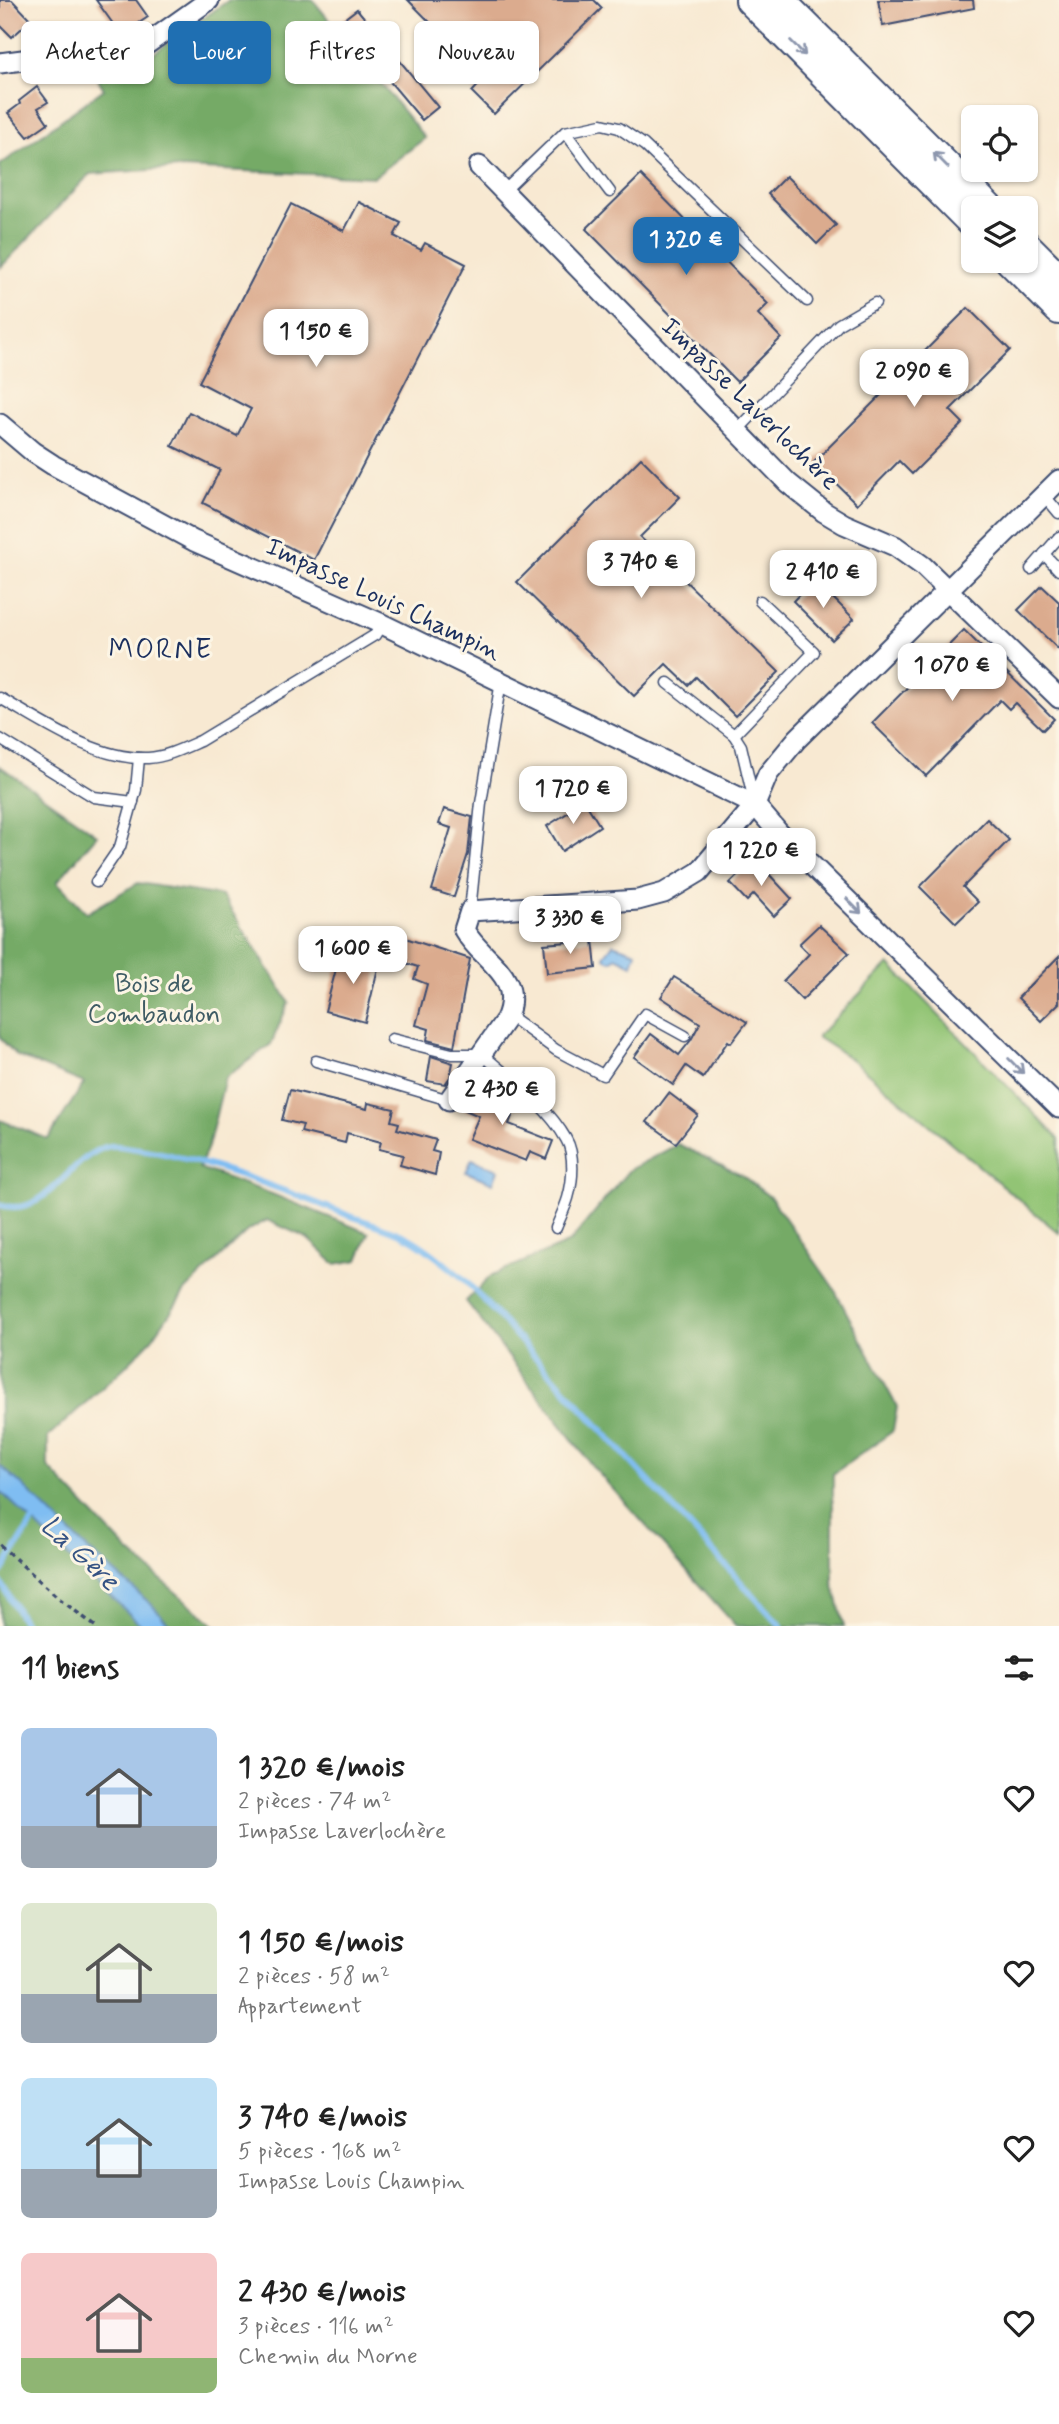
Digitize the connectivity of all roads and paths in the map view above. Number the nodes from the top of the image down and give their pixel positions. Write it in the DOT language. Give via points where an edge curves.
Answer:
graph roads {
  1 [pos="209,0"];
  2 [pos="765,3"];
  3 [pos="0,63"];
  4 [pos="565,132"];
  5 [pos="478,166"];
  6 [pos="504,191"];
  7 [pos="610,192"];
  8 [pos="976,196"];
  9 [pos="961,211"];
  10 [pos="1038,257"];
  11 [pos="1022,273"];
  12 [pos="1059,278"];
  13 [pos="807,301"];
  14 [pos="875,303"];
  15 [pos="1059,310"];
  16 [pos="0,424"];
  17 [pos="737,431"];
  18 [pos="1059,480"];
  19 [pos="1044,495"];
  20 [pos="1059,513"];
  21 [pos="1059,537"];
  22 [pos="1044,554"];
  23 [pos="1031,569"];
  24 [pos="1059,570"];
  25 [pos="949,589"];
  26 [pos="760,601"];
  27 [pos="382,624"];
  28 [pos="501,680"];
  29 [pos="668,683"];
  30 [pos="0,698"];
  31 [pos="1059,698"];
  32 [pos="734,735"];
  33 [pos="0,739"];
  34 [pos="139,758"];
  35 [pos="133,802"];
  36 [pos="755,805"];
  37 [pos="96,881"];
  38 [pos="470,911"];
  39 [pos="508,1015"];
  40 [pos="685,1036"];
  41 [pos="392,1039"];
  42 [pos="482,1054"];
  43 [pos="316,1061"];
  44 [pos="449,1100"];
  45 [pos="1059,1108"];
  46 [pos="556,1228"];
  47 [pos="0,1545"];
  48 [pos="95,1626"];
  1 -- 3 [label="street" via="123,61 106,65 45,57"];
  8 -- 2 [label="main road, one-way"];
  2 -- 9 [label="main road, one-way"];
  4 -- 6 [label="lane"];
  4 -- 7 [label="lane"];
  4 -- 13 [label="lane" via="602,124 636,139"];
  5 -- 6 [label="street, Impasse Laverlochère"];
  6 -- 17 [label="street, Impasse Laverlochère"];
  10 -- 12 [label="main road"];
  11 -- 15 [label="main road"];
  14 -- 17 [label="lane" via="839,324"];
  16 -- 27 [label="street, Impasse Louis Champin" via="53,465 194,541"];
  17 -- 25 [label="street, Impasse Laverlochère" via="824,512 905,551"];
  18 -- 19 [label="street"];
  19 -- 20 [label="lane"];
  19 -- 25 [label="street"];
  21 -- 22 [label="lane"];
  22 -- 23 [label="lane"];
  22 -- 24 [label="lane"];
  25 -- 31 [label="street, Impasse Laverlochère"];
  25 -- 36 [label="street" via="797,739 768,774"];
  26 -- 32 [label="lane" via="814,652"];
  27 -- 28 [label="street, Impasse Louis Champin"];
  27 -- 34 [label="lane" via="375,635 200,741"];
  28 -- 36 [label="street, Impasse Louis Champin"];
  28 -- 38 [label="lane"];
  29 -- 32 [label="lane"];
  30 -- 34 [label="lane" via="93,749"];
  32 -- 36 [label="lane" via="741,746"];
  33 -- 35 [label="lane" via="94,797"];
  34 -- 35 [label="lane"];
  35 -- 37 [label="lane" via="120,847"];
  36 -- 38 [label="street" via="699,872 664,893 638,900"];
  36 -- 45 [label="street, one-way"];
  38 -- 39 [label="street" via="464,930 511,988"];
  39 -- 40 [label="lane" via="556,1050 603,1075 645,1014"];
  39 -- 42 [label="street"];
  41 -- 42 [label="lane" via="452,1054"];
  42 -- 44 [label="street"];
  42 -- 46 [label="lane" via="540,1106 567,1140 572,1174"];
  43 -- 44 [label="lane"];
  47 -- 48 [label="path"];
}
